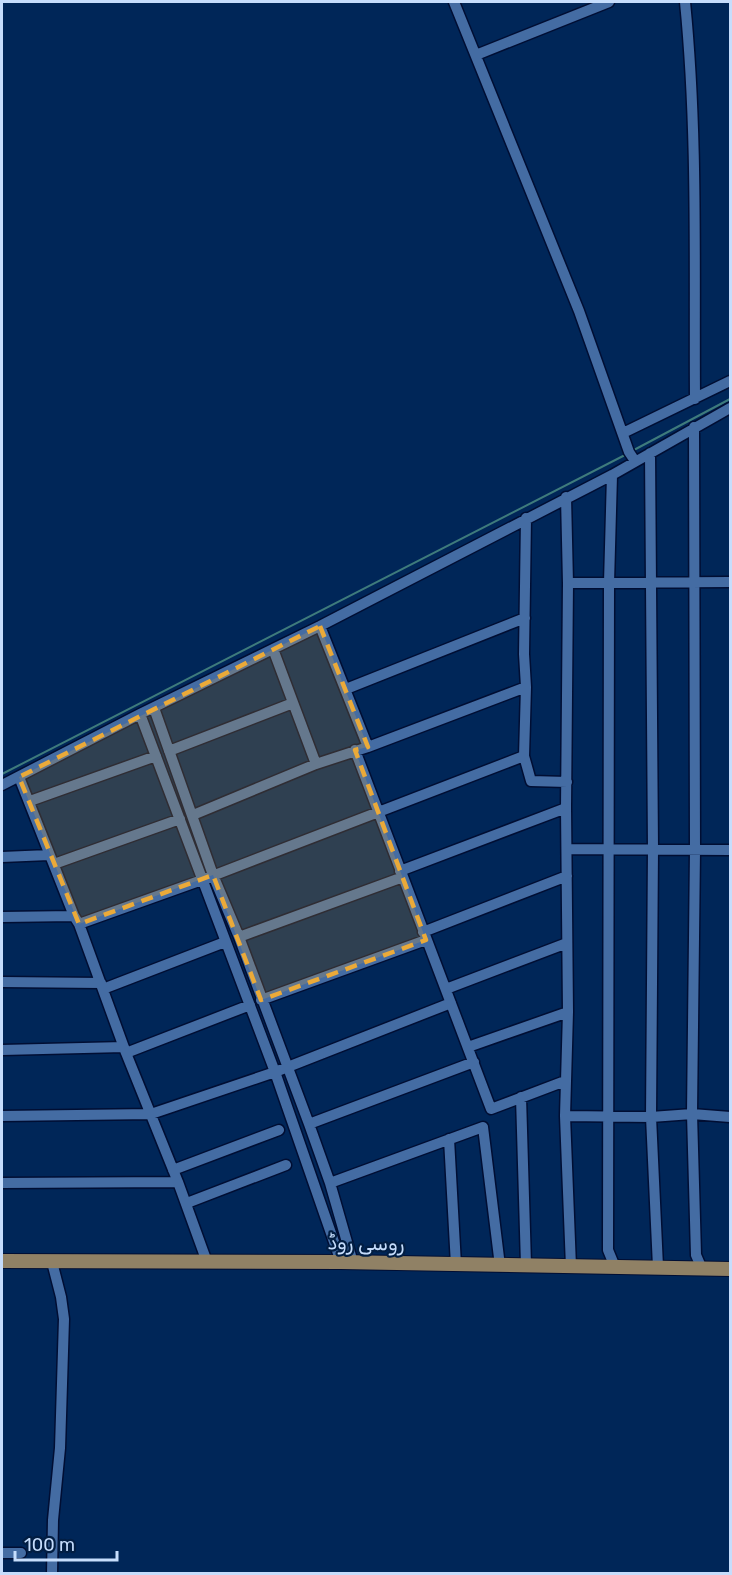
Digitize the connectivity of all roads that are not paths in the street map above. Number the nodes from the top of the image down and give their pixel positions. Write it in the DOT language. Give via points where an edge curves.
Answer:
graph roads {
  1 [pos="454,2"];
  2 [pos="609,2"];
  3 [pos="685,2"];
  4 [pos="476,55"];
  5 [pos="730,381"];
  6 [pos="694,399"];
  7 [pos="730,408"];
  8 [pos="694,427"];
  9 [pos="624,436"];
  10 [pos="650,453"];
  11 [pos="633,459"];
  12 [pos="612,475"];
  13 [pos="566,497"];
  14 [pos="526,518"];
  15 [pos="651,582"];
  16 [pos="694,582"];
  17 [pos="730,582"];
  18 [pos="568,583"];
  19 [pos="609,583"];
  20 [pos="525,618"];
  21 [pos="320,626"];
  22 [pos="273,649"];
  23 [pos="526,687"];
  24 [pos="346,689"];
  25 [pos="293,703"];
  26 [pos="154,708"];
  27 [pos="140,714"];
  28 [pos="368,747"];
  29 [pos="355,750"];
  30 [pos="169,751"];
  31 [pos="156,756"];
  32 [pos="524,756"];
  33 [pos="316,764"];
  34 [pos="19,777"];
  35 [pos="567,782"];
  36 [pos="2,785"];
  37 [pos="30,801"];
  38 [pos="566,808"];
  39 [pos="378,811"];
  40 [pos="193,815"];
  41 [pos="180,819"];
  42 [pos="608,848"];
  43 [pos="567,849"];
  44 [pos="653,849"];
  45 [pos="695,850"];
  46 [pos="730,850"];
  47 [pos="2,856"];
  48 [pos="52,860"];
  49 [pos="402,874"];
  50 [pos="213,875"];
  51 [pos="567,876"];
  52 [pos="202,880"];
  53 [pos="2,917"];
  54 [pos="77,920"];
  55 [pos="425,936"];
  56 [pos="239,937"];
  57 [pos="225,942"];
  58 [pos="567,943"];
  59 [pos="2,982"];
  60 [pos="102,986"];
  61 [pos="446,989"];
  62 [pos="261,1000"];
  63 [pos="451,1003"];
  64 [pos="250,1005"];
  65 [pos="568,1012"];
  66 [pos="468,1047"];
  67 [pos="2,1050"];
  68 [pos="125,1050"];
  69 [pos="474,1062"];
  70 [pos="287,1067"];
  71 [pos="275,1072"];
  72 [pos="565,1081"];
  73 [pos="521,1097"];
  74 [pos="151,1114"];
  75 [pos="692,1114"];
  76 [pos="2,1116"];
  77 [pos="565,1116"];
  78 [pos="608,1117"];
  79 [pos="651,1117"];
  80 [pos="730,1118"];
  81 [pos="309,1124"];
  82 [pos="279,1130"];
  83 [pos="449,1138"];
  84 [pos="286,1165"];
  85 [pos="173,1170"];
  86 [pos="178,1182"];
  87 [pos="2,1183"];
  88 [pos="330,1183"];
  89 [pos="187,1203"];
  90 [pos="2,1261"];
  91 [pos="52,1262"];
  92 [pos="207,1262"];
  93 [pos="347,1262"];
  94 [pos="456,1265"];
  95 [pos="526,1265"];
  96 [pos="500,1266"];
  97 [pos="571,1267"];
  98 [pos="615,1267"];
  99 [pos="658,1267"];
  100 [pos="702,1269"];
  101 [pos="730,1269"];
  102 [pos="2,1553"];
  103 [pos="21,1553"];
  104 [pos="52,1574"];
  1 -- 4 [label="street"];
  2 -- 4 [label="street"];
  3 -- 6 [label="street" via="693,167"];
  4 -- 9 [label="street" via="579,311"];
  5 -- 6 [label="street"];
  6 -- 9 [label="street"];
  7 -- 8 [label="street"];
  8 -- 10 [label="street"];
  8 -- 16 [label="street"];
  9 -- 11 [label="street"];
  10 -- 11 [label="street"];
  10 -- 15 [label="street"];
  11 -- 12 [label="street"];
  12 -- 13 [label="street"];
  12 -- 19 [label="street"];
  13 -- 14 [label="street"];
  13 -- 18 [label="street"];
  14 -- 20 [label="street"];
  14 -- 21 [label="street"];
  15 -- 16 [label="street"];
  15 -- 19 [label="street"];
  15 -- 44 [label="street"];
  16 -- 17 [label="street"];
  16 -- 45 [label="street"];
  18 -- 19 [label="street"];
  18 -- 35 [label="street"];
  19 -- 42 [label="street"];
  20 -- 23 [label="street"];
  20 -- 24 [label="street"];
  21 -- 22 [label="street"];
  21 -- 24 [label="street"];
  22 -- 25 [label="street"];
  22 -- 26 [label="street"];
  23 -- 28 [label="street"];
  23 -- 32 [label="street"];
  24 -- 28 [label="street"];
  25 -- 30 [label="street"];
  25 -- 33 [label="street"];
  26 -- 27 [label="street"];
  26 -- 30 [label="street"];
  27 -- 31 [label="street"];
  27 -- 34 [label="street"];
  28 -- 29 [label="street"];
  29 -- 33 [label="street"];
  29 -- 39 [label="street"];
  30 -- 40 [label="street"];
  31 -- 37 [label="street"];
  31 -- 41 [label="street"];
  32 -- 35 [label="street" via="531,781"];
  32 -- 39 [label="street"];
  33 -- 40 [label="street"];
  34 -- 36 [label="street"];
  34 -- 37 [label="street"];
  35 -- 38 [label="street"];
  37 -- 48 [label="street"];
  38 -- 43 [label="street"];
  38 -- 49 [label="street"];
  39 -- 49 [label="street"];
  39 -- 50 [label="street"];
  40 -- 50 [label="street"];
  41 -- 48 [label="street"];
  41 -- 52 [label="street"];
  42 -- 43 [label="street"];
  42 -- 44 [label="street"];
  42 -- 78 [label="street"];
  43 -- 51 [label="street"];
  44 -- 45 [label="street"];
  44 -- 79 [label="street"];
  45 -- 46 [label="street"];
  45 -- 75 [label="street"];
  47 -- 48 [label="street"];
  48 -- 54 [label="street"];
  49 -- 55 [label="street"];
  49 -- 56 [label="street"];
  50 -- 52 [label="street"];
  50 -- 56 [label="street"];
  51 -- 55 [label="street"];
  51 -- 58 [label="street"];
  52 -- 54 [label="street"];
  52 -- 57 [label="street"];
  53 -- 54 [label="street"];
  54 -- 60 [label="street"];
  55 -- 61 [label="street"];
  55 -- 62 [label="street"];
  56 -- 62 [label="street"];
  57 -- 60 [label="street"];
  57 -- 64 [label="street"];
  58 -- 61 [label="street"];
  58 -- 65 [label="street"];
  59 -- 60 [label="street"];
  60 -- 68 [label="street"];
  61 -- 63 [label="street"];
  62 -- 70 [label="street"];
  63 -- 66 [label="street"];
  63 -- 70 [label="street"];
  64 -- 68 [label="street"];
  64 -- 71 [label="street"];
  65 -- 66 [label="street"];
  65 -- 72 [label="street"];
  66 -- 69 [label="street"];
  67 -- 68 [label="street"];
  68 -- 74 [label="street"];
  69 -- 73 [label="street" via="491,1109"];
  69 -- 81 [label="street"];
  70 -- 71 [label="street"];
  70 -- 81 [label="street"];
  71 -- 74 [label="street"];
  71 -- 93 [label="street"];
  72 -- 73 [label="street"];
  72 -- 77 [label="street"];
  73 -- 95 [label="street"];
  74 -- 76 [label="street"];
  74 -- 85 [label="street"];
  75 -- 79 [label="street"];
  75 -- 80 [label="street"];
  75 -- 100 [label="street" via="696,1255"];
  77 -- 78 [label="street"];
  77 -- 97 [label="street"];
  78 -- 79 [label="street"];
  78 -- 98 [label="street" via="608,1250"];
  79 -- 99 [label="street"];
  81 -- 88 [label="street"];
  82 -- 85 [label="street"];
  83 -- 88 [label="street"];
  83 -- 94 [label="street"];
  83 -- 96 [label="street" via="483,1127"];
  84 -- 89 [label="street"];
  85 -- 86 [label="street"];
  86 -- 87 [label="street"];
  86 -- 89 [label="street"];
  88 -- 93 [label="street"];
  89 -- 92 [label="street"];
  90 -- 91 [label="main road, روسی روڈ"];
  91 -- 92 [label="main road, روسی روڈ"];
  91 -- 104 [label="street" via="64,1319"];
  92 -- 93 [label="main road, روسی روڈ"];
  93 -- 94 [label="main road, روسی روڈ"];
  94 -- 96 [label="main road, روسی روڈ"];
  95 -- 96 [label="main road, روسی روڈ"];
  95 -- 97 [label="main road, روسی روڈ"];
  97 -- 98 [label="main road, روسی روڈ"];
  98 -- 99 [label="main road, روسی روڈ"];
  99 -- 100 [label="main road, روسی روڈ"];
  100 -- 101 [label="main road, روسی روڈ"];
  102 -- 103 [label="street"];
}
